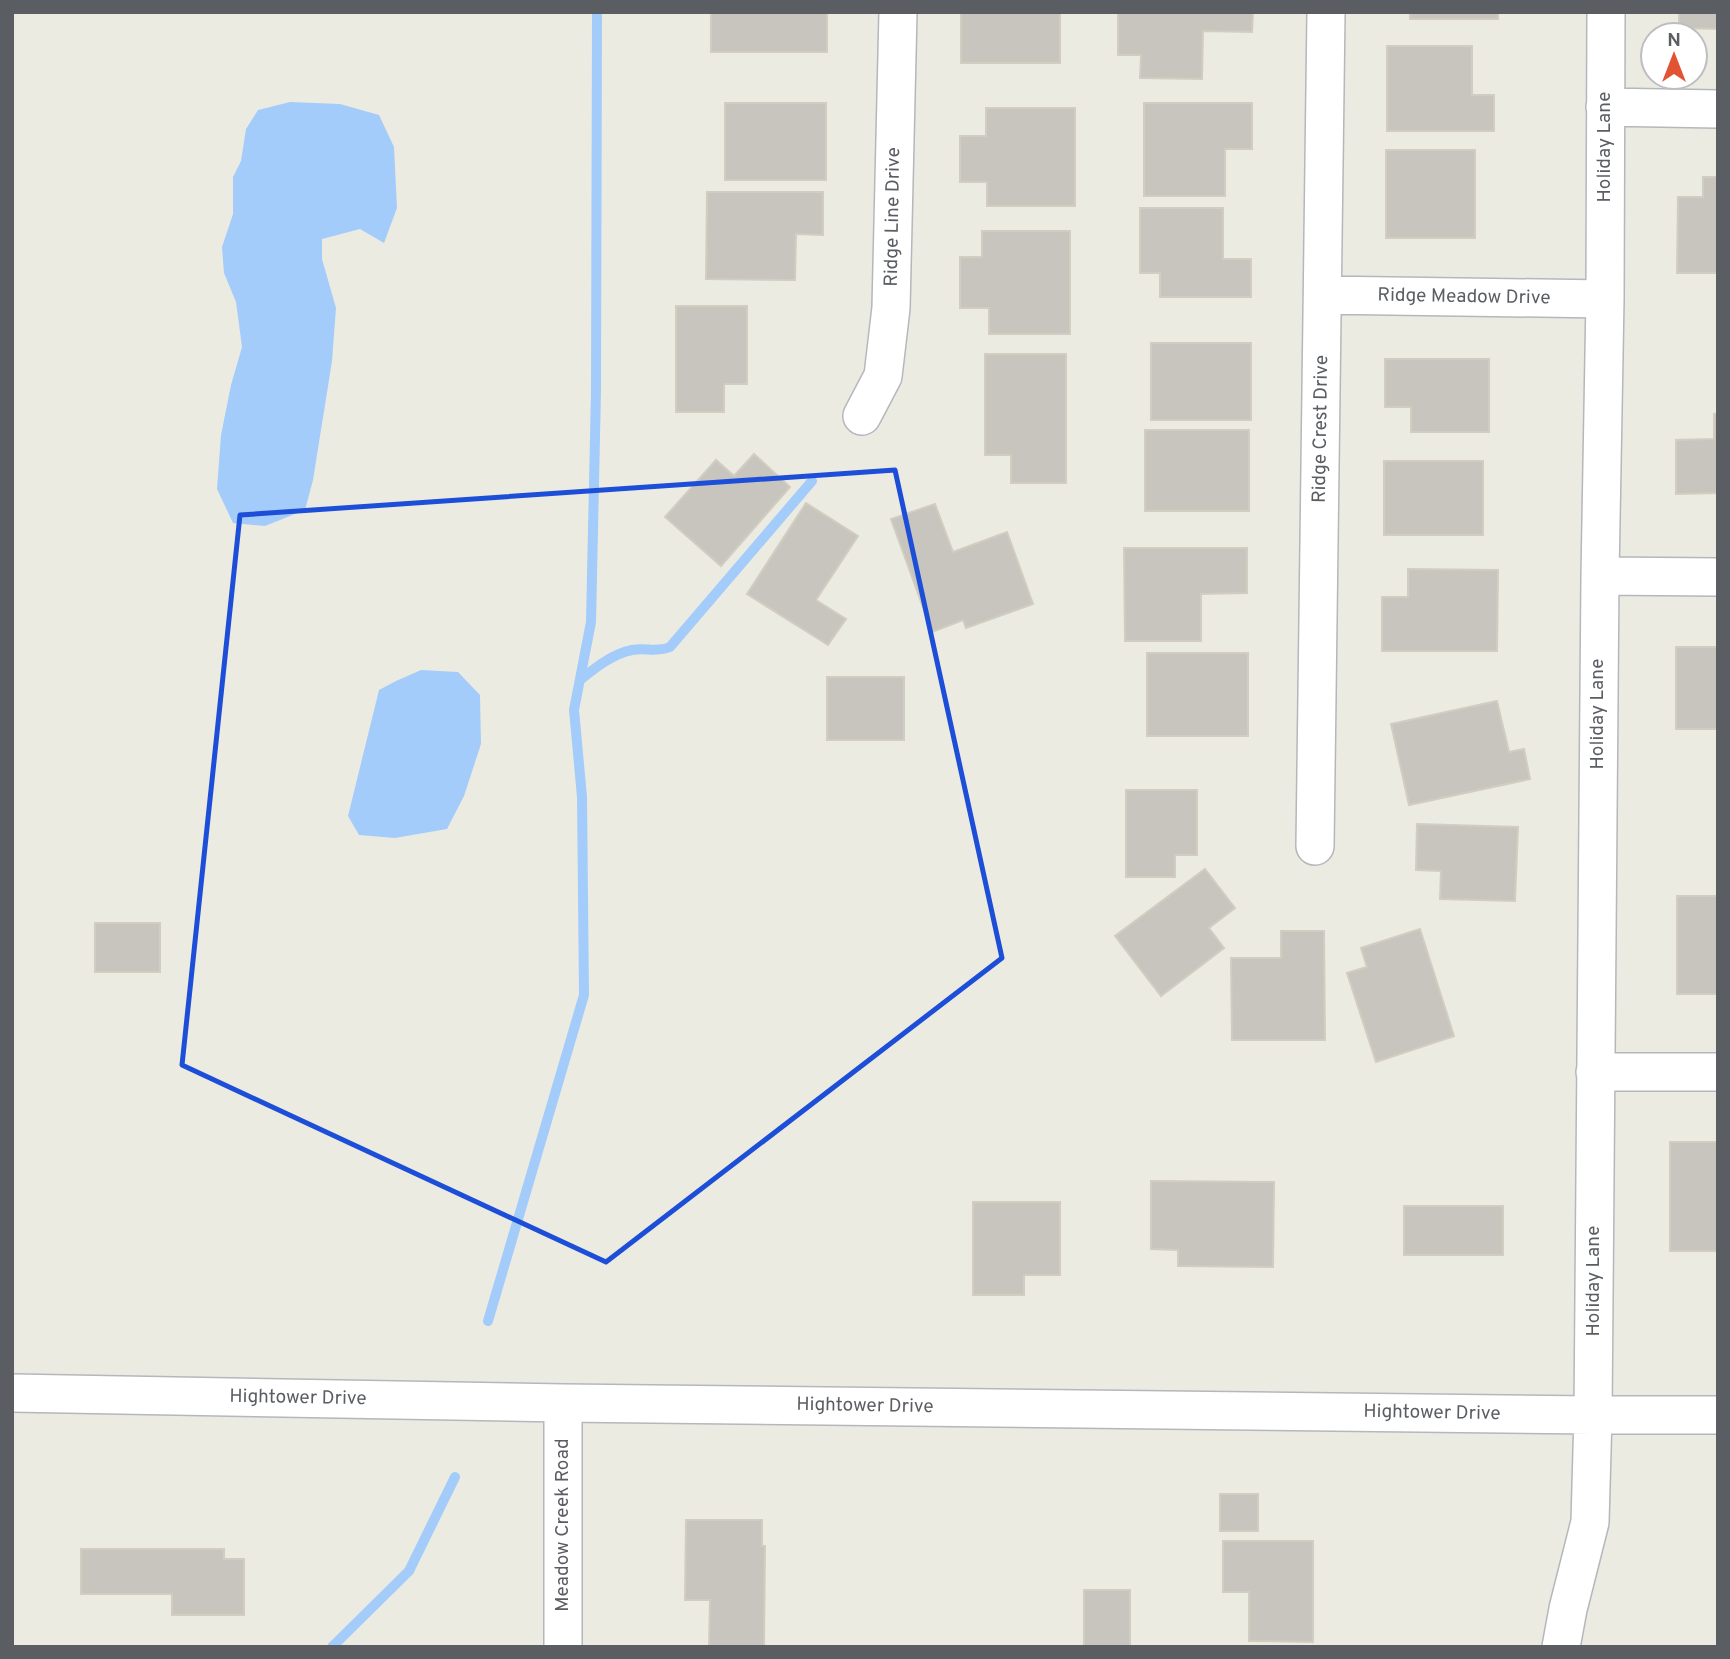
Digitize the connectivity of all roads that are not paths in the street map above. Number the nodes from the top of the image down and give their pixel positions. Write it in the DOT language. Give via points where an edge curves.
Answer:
graph roads {
  1 [pos="898,12"];
  2 [pos="1326,12"];
  3 [pos="1606,12"];
  4 [pos="1605,107"];
  5 [pos="1718,109"];
  6 [pos="1323,295"];
  7 [pos="1605,299"];
  8 [pos="862,416"];
  9 [pos="1600,576"];
  10 [pos="1718,577"];
  11 [pos="1315,846"];
  12 [pos="1595,1072"];
  13 [pos="1718,1072"];
  14 [pos="12,1393"];
  15 [pos="563,1403"];
  16 [pos="1593,1415"];
  17 [pos="1718,1415"];
  18 [pos="563,1647"];
  19 [pos="1562,1647"];
  1 -- 8 [label="street, Ridge Line Drive" via="891,308 883,376"];
  2 -- 6 [label="street, Ridge Crest Drive"];
  3 -- 4 [label="street, Holiday Lane"];
  4 -- 5 [label="street"];
  4 -- 7 [label="street, Holiday Lane"];
  6 -- 7 [label="street, Ridge Meadow Drive"];
  6 -- 11 [label="street, Ridge Crest Drive"];
  7 -- 9 [label="street, Holiday Lane"];
  9 -- 10 [label="street"];
  9 -- 12 [label="street, Holiday Lane"];
  12 -- 13 [label="street"];
  12 -- 16 [label="street, Holiday Lane"];
  14 -- 15 [label="street, Hightower Drive"];
  15 -- 16 [label="street, Hightower Drive"];
  15 -- 18 [label="street, Meadow Creek Road"];
  16 -- 17 [label="street, Hightower Drive"];
  16 -- 19 [label="street, Holiday Lane" via="1590,1522"];
}
